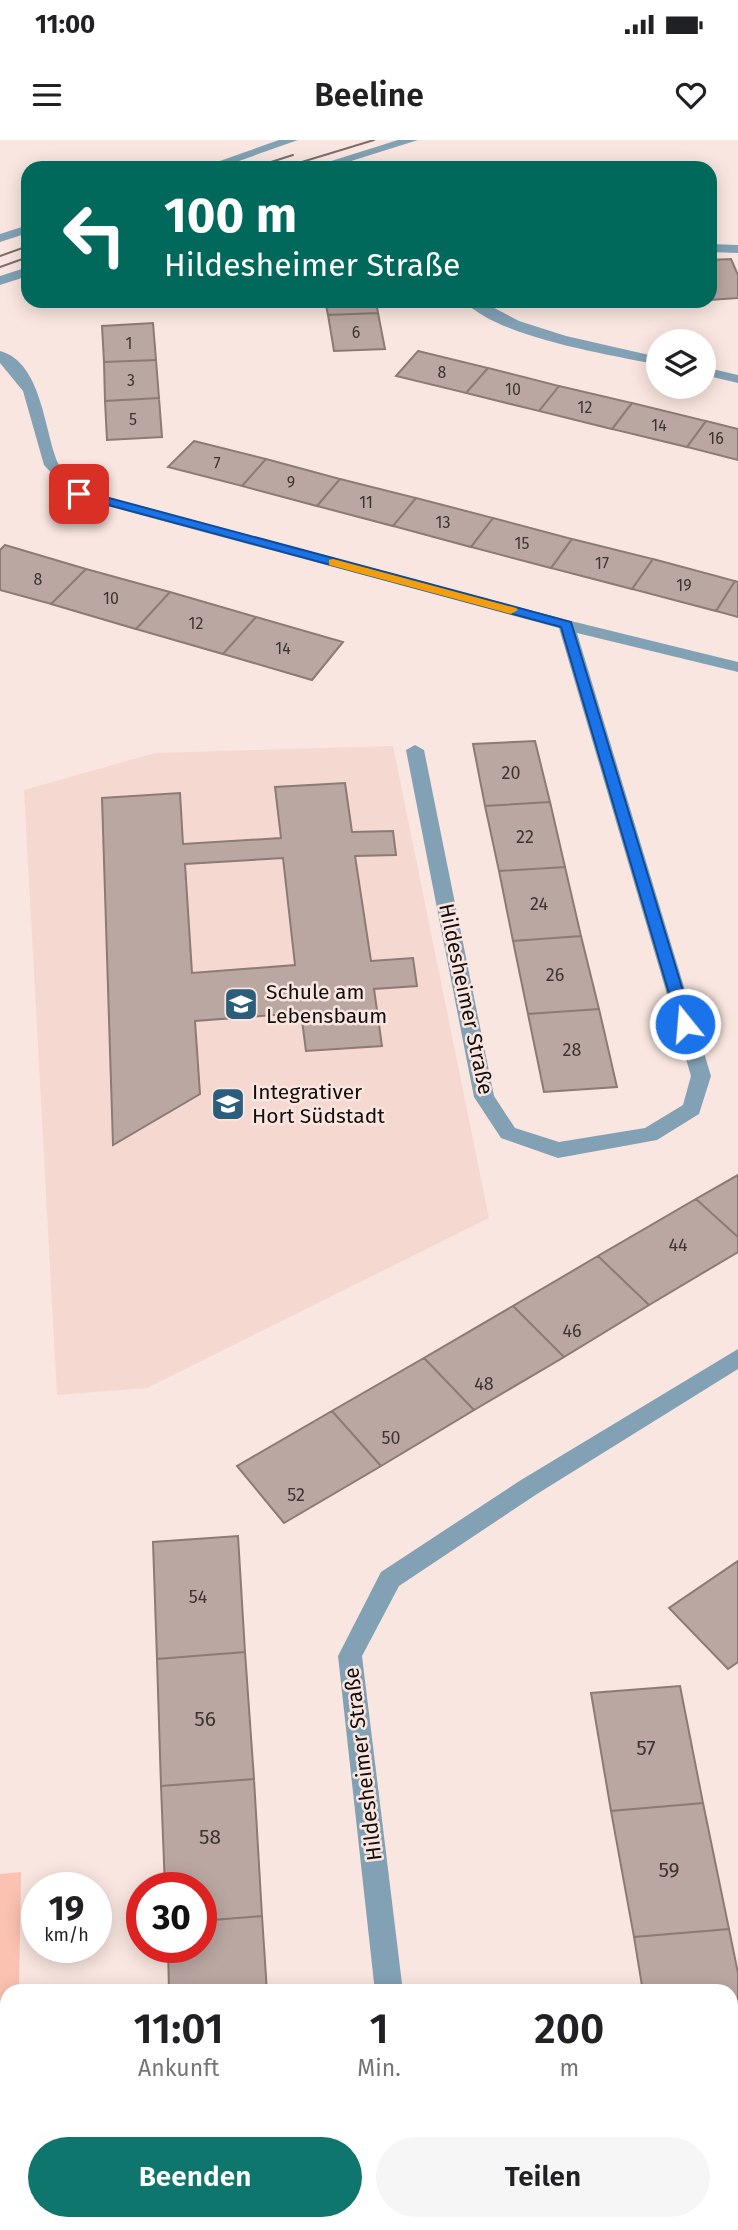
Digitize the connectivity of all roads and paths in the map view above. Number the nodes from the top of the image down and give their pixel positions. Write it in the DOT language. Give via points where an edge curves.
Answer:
graph roads {
  1 [pos="292,140"];
  2 [pos="412,140"];
  3 [pos="359,155"];
  4 [pos="227,161"];
  5 [pos="338,161"];
  6 [pos="367,161"];
  7 [pos="21,231"];
  8 [pos="0,238"];
  9 [pos="717,248"];
  10 [pos="738,249"];
  11 [pos="21,274"];
  12 [pos="0,281"];
  13 [pos="481,308"];
  14 [pos="0,355"];
  15 [pos="646,358"];
  16 [pos="716,374"];
  17 [pos="738,379"];
  18 [pos="566,625"];
  19 [pos="738,667"];
  20 [pos="415,750"];
  21 [pos="738,1358"];
  22 [pos="387,1984"];
  1 -- 4 [label="street"];
  2 -- 3 [label="street"];
  3 -- 5 [label="street"];
  3 -- 6 [label="street"];
  7 -- 8 [label="street"];
  9 -- 10 [label="street"];
  11 -- 12 [label="street"];
  13 -- 15 [label="street" via="496,318 552,336"];
  14 -- 18 [label="street" via="15,366 34,395 50,464 79,494"];
  16 -- 17 [label="street"];
  18 -- 19 [label="street"];
  18 -- 20 [label="street, Hildesheimer Straße" via="701,1076 692,1109 650,1135 594,1146 558,1150 508,1133 484,1097"];
  21 -- 22 [label="street, Hildesheimer Straße" via="390,1579 350,1656"];
}
